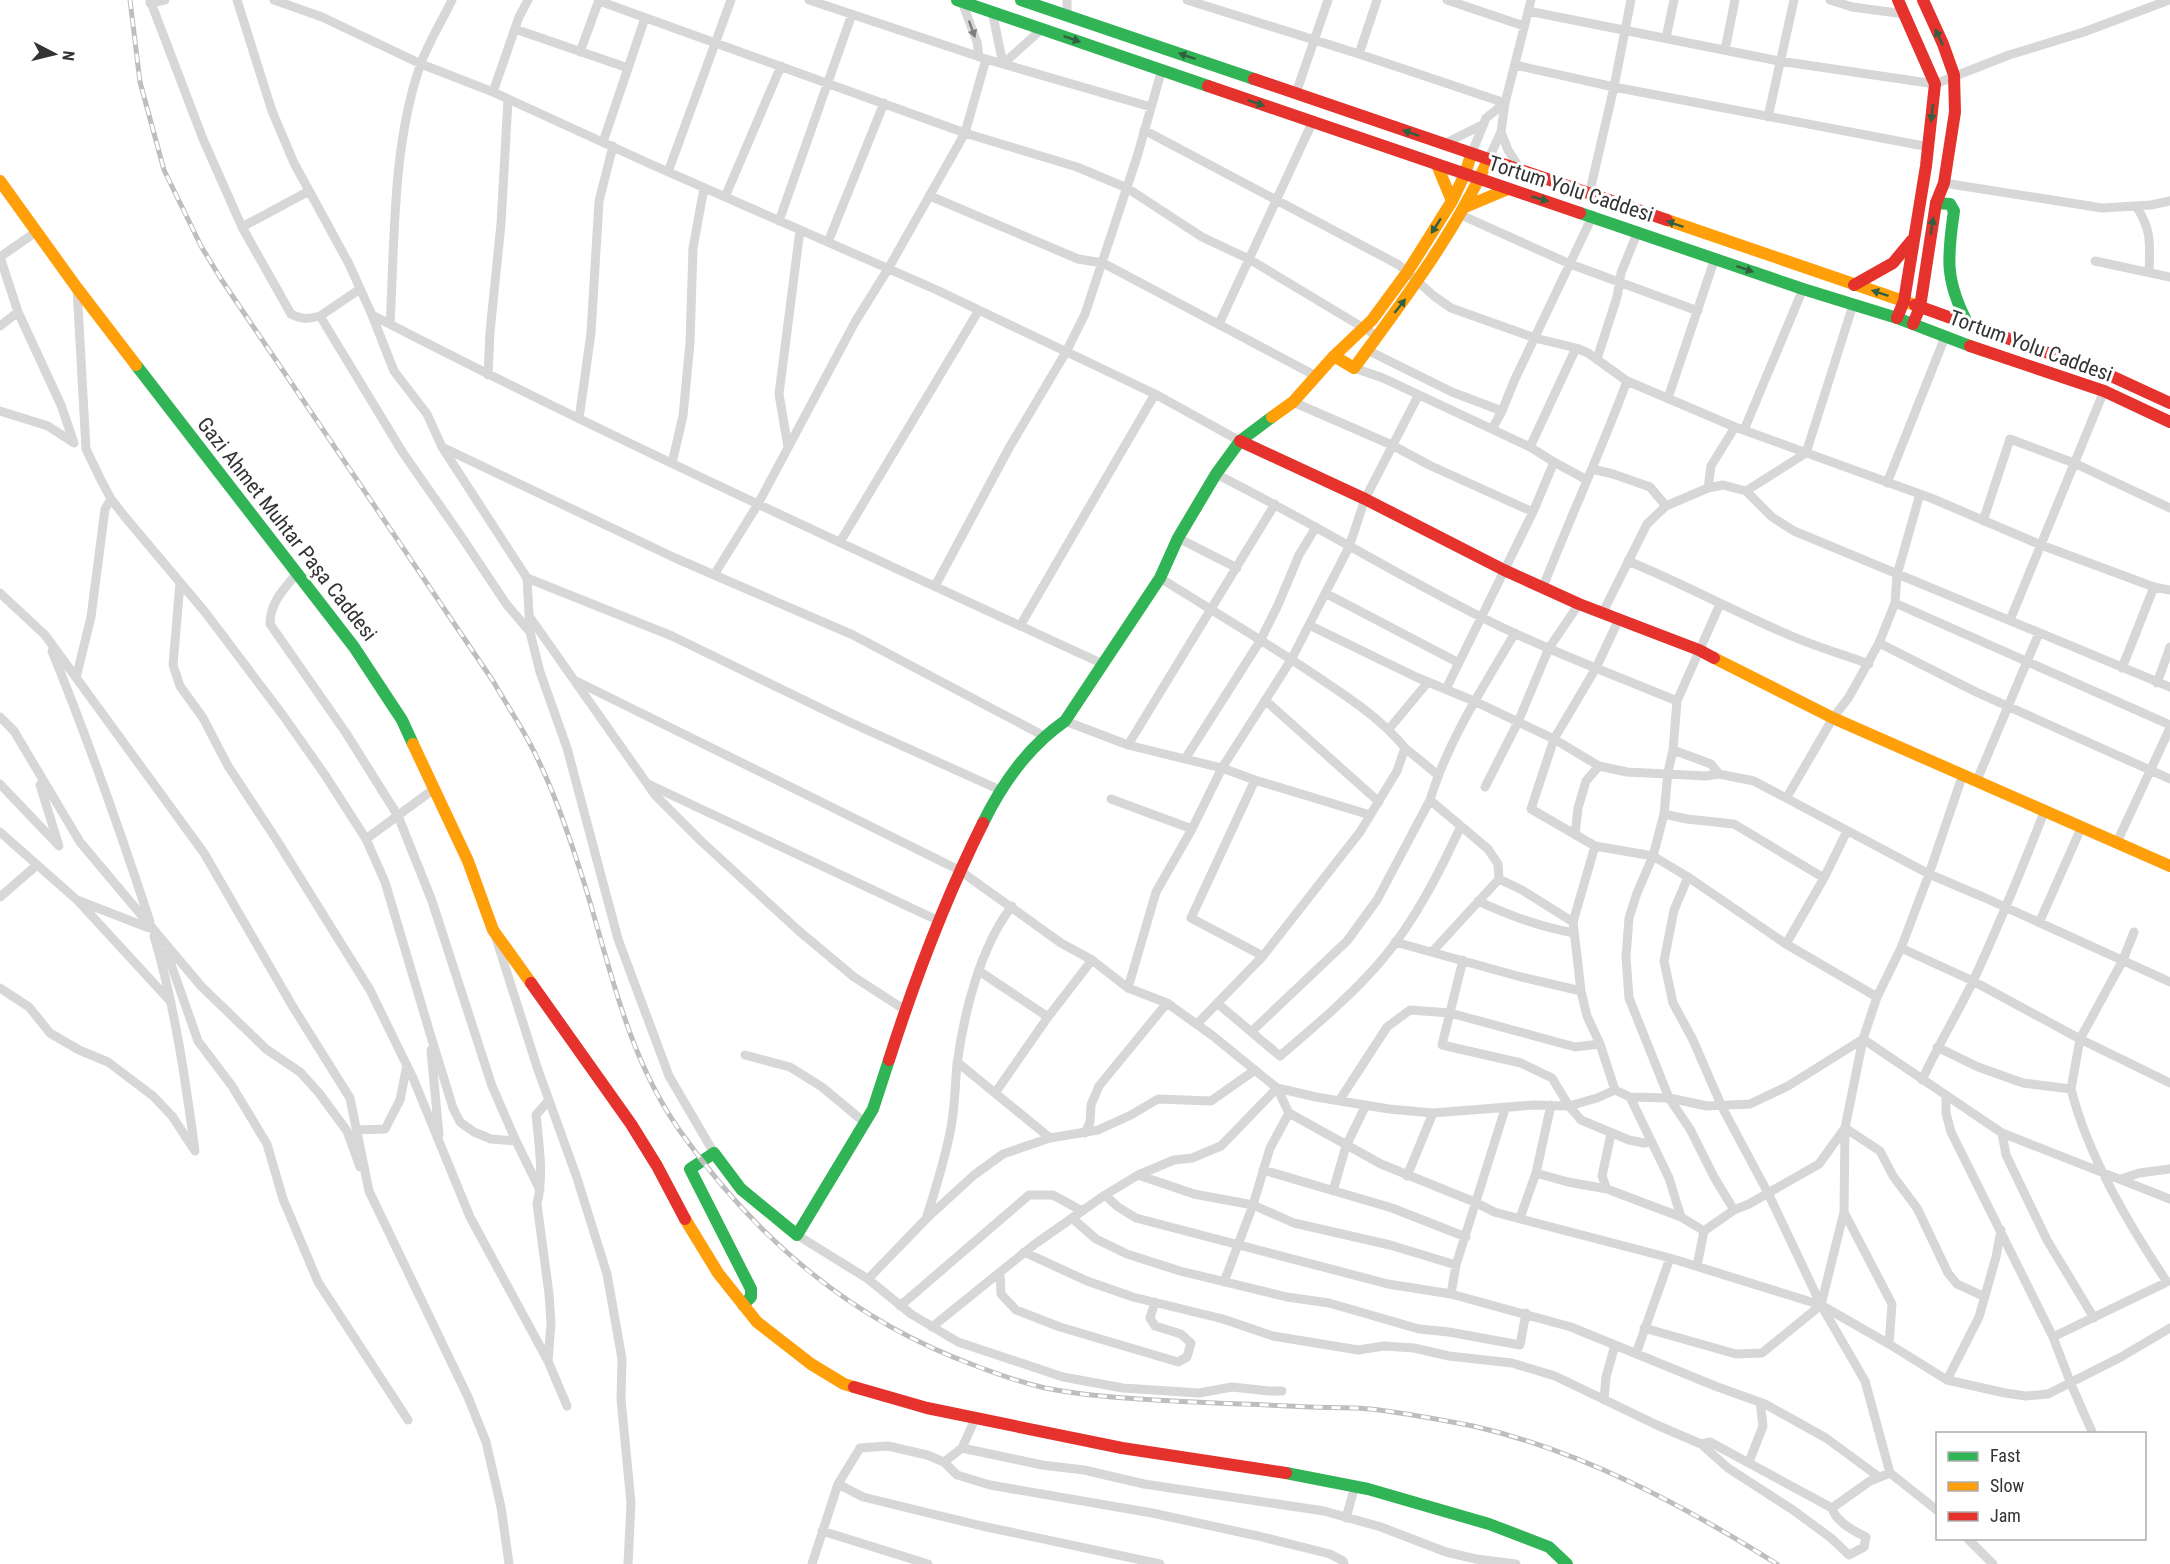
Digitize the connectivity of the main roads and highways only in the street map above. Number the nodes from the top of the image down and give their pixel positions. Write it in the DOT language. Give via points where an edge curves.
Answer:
graph roads {
  1 [pos="1021,0"];
  2 [pos="1898,0"];
  3 [pos="1923,0"];
  4 [pos="961,1"];
  5 [pos="1045,4"];
  6 [pos="1471,155"];
  7 [pos="1488,160"];
  8 [pos="1437,165"];
  9 [pos="1465,174"];
  10 [pos="1480,179"];
  11 [pos="0,181"];
  12 [pos="1508,189"];
  13 [pos="1452,201"];
  14 [pos="1936,203"];
  15 [pos="1463,211"];
  16 [pos="1915,237"];
  17 [pos="1854,285"];
  18 [pos="1904,302"];
  19 [pos="1920,307"];
  20 [pos="1898,318"];
  21 [pos="1913,324"];
  22 [pos="1968,324"];
  23 [pos="1334,356"];
  24 [pos="2170,403"];
  25 [pos="2170,422"];
  26 [pos="1240,441"];
  27 [pos="2170,866"];
  28 [pos="743,1305"];
  29 [pos="1568,1564"];
  1 -- 5 [label="main road, Tortum Yolu Caddesi"];
  2 -- 16 [label="main road, one-way" via="1935,84"];
  14 -- 3 [label="main road, one-way" via="1944,183 1955,112 1954,75"];
  4 -- 8 [label="main road, Tortum Yolu Caddesi, one-way"];
  6 -- 5 [label="main road, Tortum Yolu Caddesi, one-way" via="1067,16"];
  6 -- 7 [label="main road, Tortum Yolu Caddesi"];
  6 -- 9 [label="main road"];
  7 -- 10 [label="main road"];
  17 -- 7 [label="main road, Tortum Yolu Caddesi, one-way"];
  8 -- 9 [label="main road, Tortum Yolu Caddesi"];
  8 -- 13 [label="main road"];
  9 -- 10 [label="main road, Tortum Yolu Caddesi"];
  9 -- 13 [label="main road"];
  10 -- 12 [label="main road, Tortum Yolu Caddesi"];
  10 -- 15 [label="main road"];
  11 -- 28 [label="main road, Gazi Ahmet Muhtar Paşa Caddesi" via="77,288 354,647 402,720 468,861 493,930 631,1124 718,1273"];
  12 -- 15 [label="main road"];
  12 -- 20 [label="main road, Tortum Yolu Caddesi, one-way"];
  13 -- 23 [label="main road, one-way" via="1408,271 1364,327"];
  19 -- 14 [label="main road, one-way"];
  14 -- 22 [label="main road" via="1950,204 1954,212 1948,275"];
  23 -- 15 [label="main road, one-way" via="1354,368"];
  16 -- 17 [label="main road" via="1899,260"];
  16 -- 18 [label="main road"];
  18 -- 17 [label="main road, Tortum Yolu Caddesi, one-way"];
  18 -- 19 [label="main road, Tortum Yolu Caddesi"];
  18 -- 20 [label="main road"];
  19 -- 21 [label="main road"];
  19 -- 22 [label="main road, Tortum Yolu Caddesi"];
  20 -- 21 [label="main road, Tortum Yolu Caddesi"];
  21 -- 25 [label="main road, Tortum Yolu Caddesi" via="2104,391"];
  22 -- 24 [label="main road, Tortum Yolu Caddesi" via="2109,375"];
  23 -- 26 [label="main road" via="1293,402"];
  26 -- 27 [label="main road" via="1504,570 1699,650 1833,718"];
  26 -- 28 [label="main road" via="1178,538 1160,578 1065,721 1044,736 1000,790 959,870 905,1010 873,1109 797,1235 741,1189 714,1153 690,1169 751,1289 751,1297"];
  28 -- 29 [label="main road, Gazi Ahmet Muhtar Paşa Caddesi" via="757,1322 844,1384 927,1408 1122,1448 1354,1486 1489,1524 1549,1547"];
}
